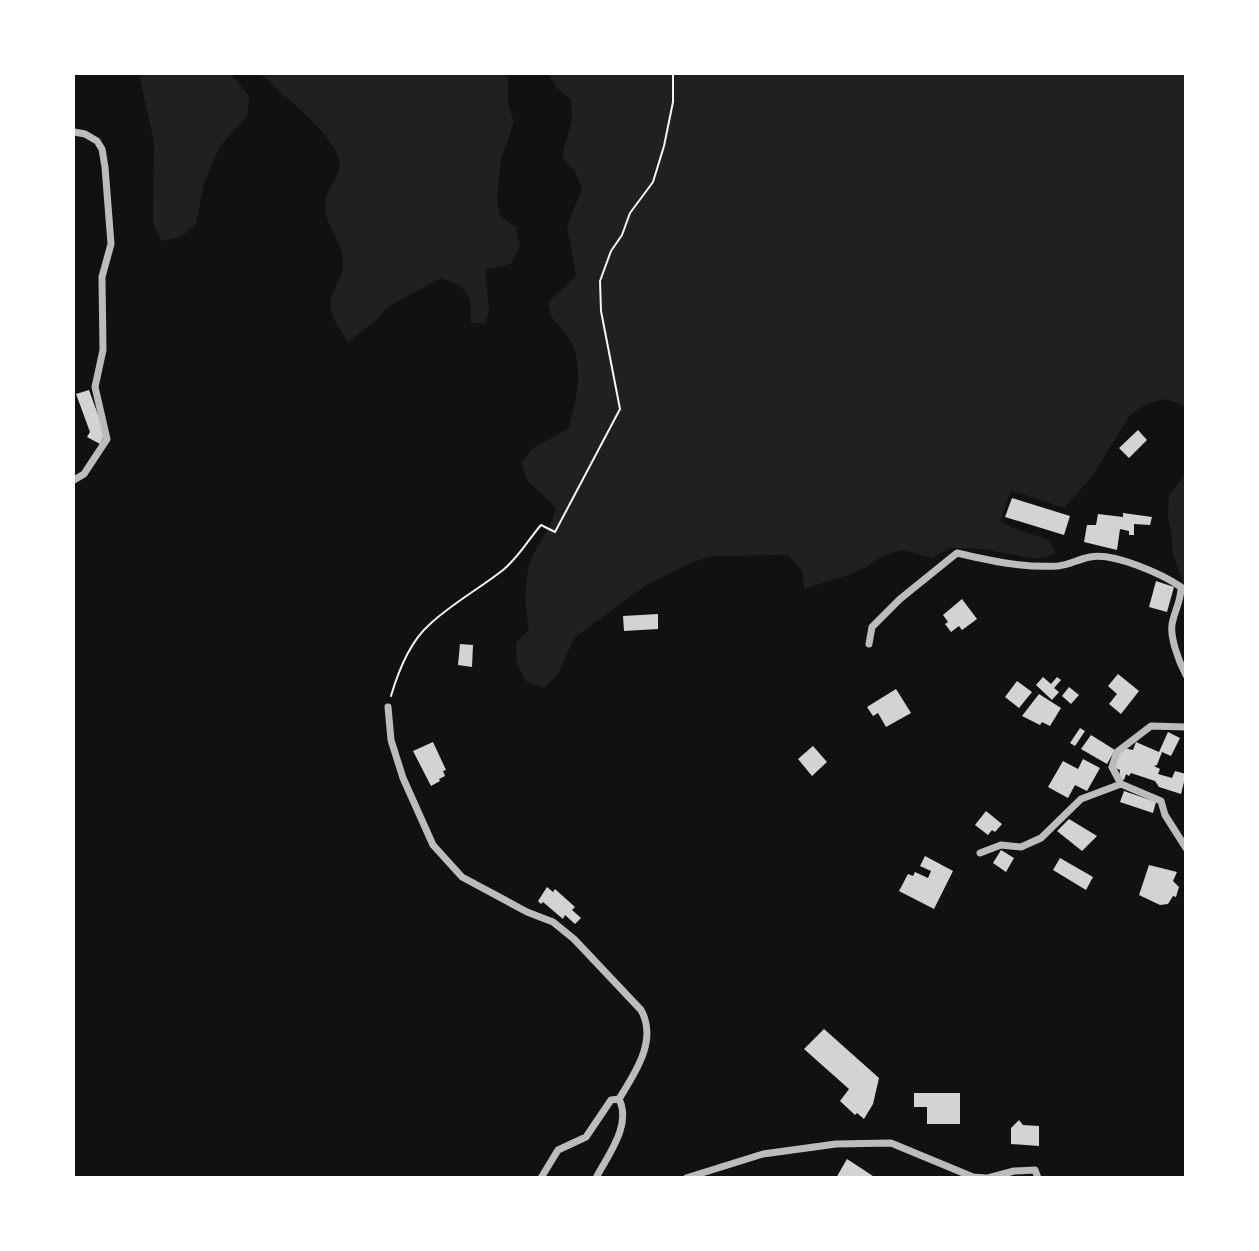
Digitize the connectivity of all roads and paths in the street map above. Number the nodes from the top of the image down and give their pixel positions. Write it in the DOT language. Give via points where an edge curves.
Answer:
graph roads {
  1 [pos="673,74"];
  2 [pos="74,132"];
  3 [pos="74,480"];
  4 [pos="869,644"];
  5 [pos="1185,675"];
  6 [pos="388,707"];
  7 [pos="1185,727"];
  8 [pos="1121,784"];
  9 [pos="1185,848"];
  10 [pos="980,853"];
  11 [pos="619,1099"];
  12 [pos="541,1178"];
  13 [pos="596,1178"];
  14 [pos="686,1178"];
  15 [pos="987,1178"];
  16 [pos="1038,1178"];
  1 -- 6 [label="path" via="673,102 653,182 630,213 600,281 601,312 620,409 555,532 541,525 519,555 427,626 396,679"];
  2 -- 3 [label="street" via="90,136 102,149 111,244 102,276 103,350 95,387 107,439 91,466"];
  4 -- 5 [label="street" via="872,627 900,598 957,553 1009,566 1061,566 1093,556 1130,562 1181,587 1181,601 1171,623"];
  6 -- 11 [label="street" via="391,740 403,778 433,845 462,877 553,922 641,1010 647,1022 646,1044"];
  7 -- 8 [label="street" via="1151,726 1117,751 1112,767"];
  8 -- 9 [label="street" via="1161,801"];
  8 -- 10 [label="street" via="1081,799 1041,838 1021,847 1001,845"];
  11 -- 12 [label="street" via="611,1100 586,1137 558,1150"];
  11 -- 13 [label="street" via="624,1108 622,1127"];
  14 -- 15 [label="street" via="763,1154 836,1144 891,1143 973,1177"];
  15 -- 16 [label="street" via="1035,1170"];
}
